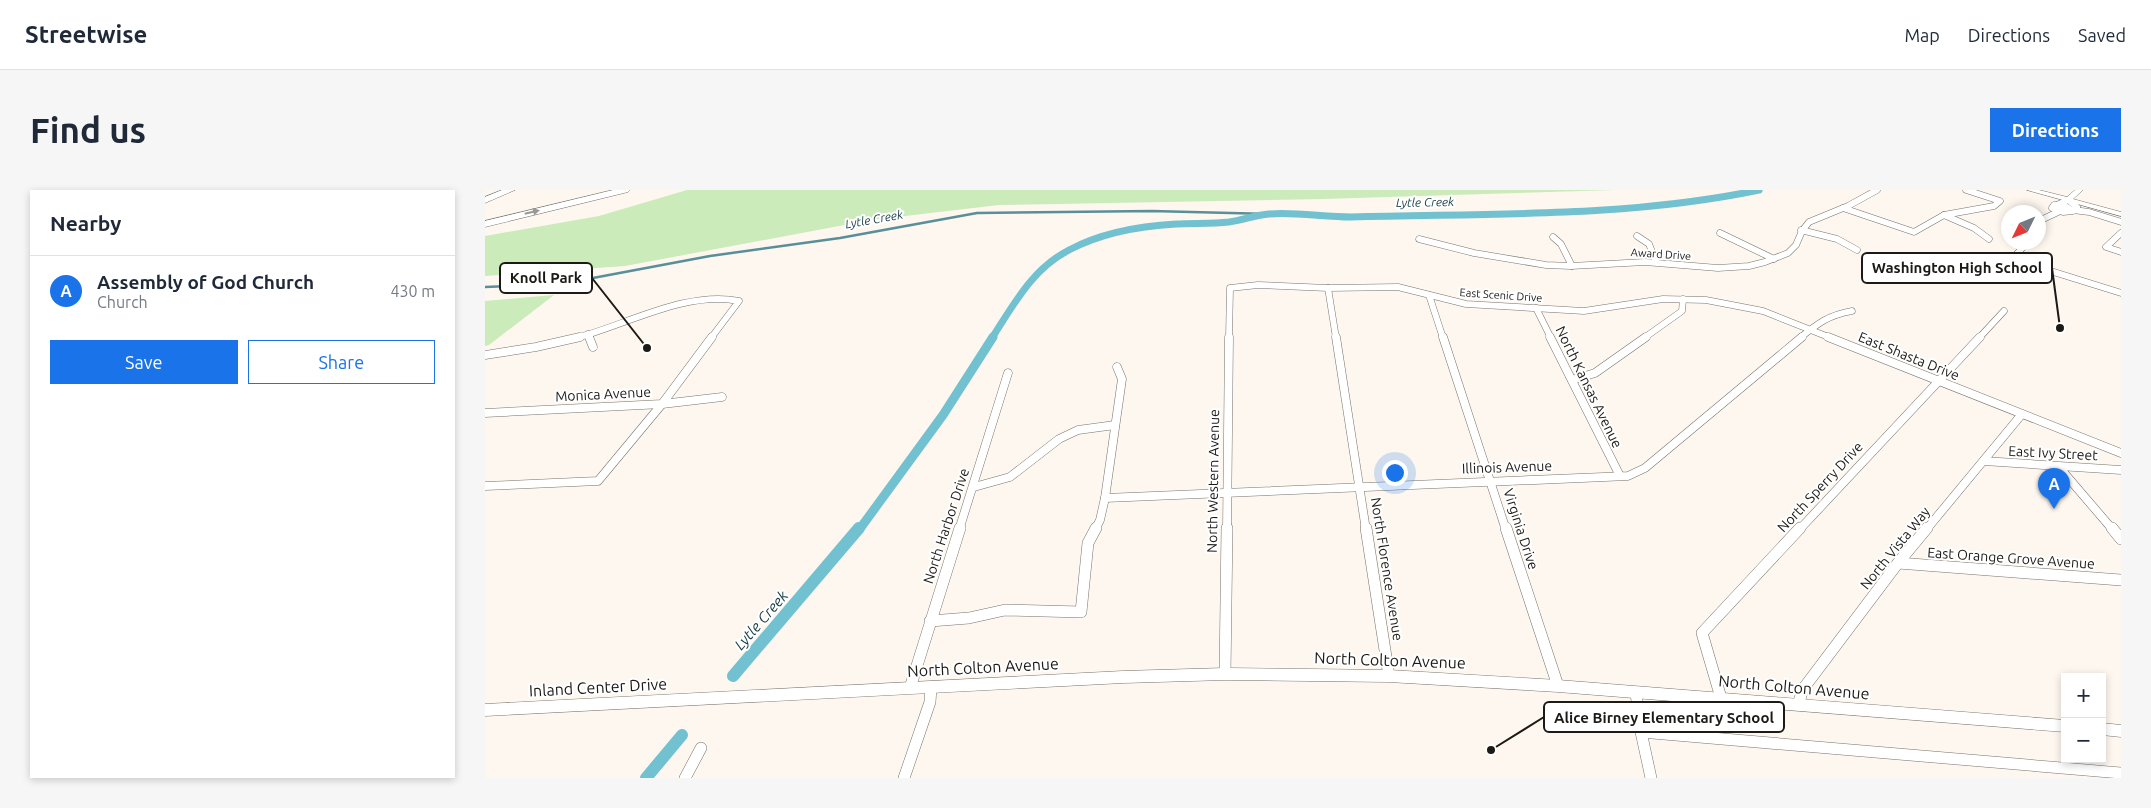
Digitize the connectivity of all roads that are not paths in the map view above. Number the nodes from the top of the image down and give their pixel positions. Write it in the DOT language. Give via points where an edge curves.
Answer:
graph roads {
  1 [pos="510,190"];
  2 [pos="625,190"];
  3 [pos="1877,190"];
  4 [pos="1966,190"];
  5 [pos="2031,190"];
  6 [pos="2079,190"];
  7 [pos="486,196"];
  8 [pos="2068,200"];
  9 [pos="1843,208"];
  10 [pos="2058,208"];
  11 [pos="2073,210"];
  12 [pos="2121,214"];
  13 [pos="1944,215"];
  14 [pos="2046,216"];
  15 [pos="2121,222"];
  16 [pos="485,224"];
  17 [pos="1801,230"];
  18 [pos="1720,233"];
  19 [pos="2121,233"];
  20 [pos="1637,236"];
  21 [pos="1553,237"];
  22 [pos="1419,239"];
  23 [pos="1989,239"];
  24 [pos="1857,250"];
  25 [pos="2021,250"];
  26 [pos="2121,252"];
  27 [pos="1774,259"];
  28 [pos="1656,262"];
  29 [pos="1572,266"];
  30 [pos="1230,288"];
  31 [pos="1328,288"];
  32 [pos="2121,293"];
  33 [pos="1429,295"];
  34 [pos="1683,299"];
  35 [pos="1536,308"];
  36 [pos="1852,311"];
  37 [pos="2004,311"];
  38 [pos="1810,330"];
  39 [pos="588,334"];
  40 [pos="593,347"];
  41 [pos="485,355"];
  42 [pos="1117,367"];
  43 [pos="1008,373"];
  44 [pos="1571,380"];
  45 [pos="1938,381"];
  46 [pos="722,397"];
  47 [pos="662,404"];
  48 [pos="485,413"];
  49 [pos="2022,414"];
  50 [pos="1115,425"];
  51 [pos="2121,453"];
  52 [pos="1984,461"];
  53 [pos="2059,467"];
  54 [pos="2121,470"];
  55 [pos="1620,476"];
  56 [pos="599,482"];
  57 [pos="1491,482"];
  58 [pos="485,486"];
  59 [pos="974,486"];
  60 [pos="1360,487"];
  61 [pos="1227,492"];
  62 [pos="1105,498"];
  63 [pos="2121,539"];
  64 [pos="1898,563"];
  65 [pos="2121,580"];
  66 [pos="930,621"];
  67 [pos="1225,674"];
  68 [pos="1389,676"];
  69 [pos="1558,686"];
  70 [pos="910,688"];
  71 [pos="931,688"];
  72 [pos="1636,693"];
  73 [pos="712,698"];
  74 [pos="1721,698"];
  75 [pos="1798,705"];
  76 [pos="485,710"];
  77 [pos="2061,726"];
  78 [pos="2106,729"];
  79 [pos="2121,731"];
  80 [pos="1641,732"];
  81 [pos="701,748"];
  82 [pos="2116,774"];
  83 [pos="685,778"];
  84 [pos="905,778"];
  85 [pos="1651,778"];
  1 -- 7 [label="highway"];
  16 -- 2 [label="highway, one-way"];
  3 -- 9 [label="street, Award Drive"];
  4 -- 13 [label="street" via="2000,201 1994,206"];
  5 -- 8 [label="main road"];
  6 -- 8 [label="main road"];
  8 -- 10 [label="street"];
  8 -- 11 [label="street" via="2077,207"];
  8 -- 12 [label="main road"];
  9 -- 13 [label="street" via="1915,232"];
  9 -- 17 [label="street, Award Drive" via="1811,220"];
  10 -- 11 [label="street"];
  10 -- 14 [label="street"];
  11 -- 15 [label="street"];
  13 -- 23 [label="street" via="1974,228"];
  17 -- 24 [label="street" via="1846,242"];
  17 -- 27 [label="street, Award Drive" via="1793,250"];
  18 -- 27 [label="street"];
  19 -- 26 [label="street" via="2106,247"];
  20 -- 28 [label="street" via="1649,244"];
  21 -- 29 [label="street" via="1561,244"];
  22 -- 29 [label="street, Award Drive" via="1500,258 1549,266"];
  25 -- 32 [label="street" via="2012,259"];
  27 -- 28 [label="street, Award Drive" via="1724,268"];
  28 -- 29 [label="street, Award Drive"];
  30 -- 31 [label="street, East Scenic Drive"];
  30 -- 61 [label="street, North Western Avenue"];
  31 -- 33 [label="street, East Scenic Drive" via="1398,287"];
  31 -- 60 [label="street, North Florence Avenue"];
  33 -- 35 [label="street, East Scenic Drive" via="1466,304"];
  33 -- 57 [label="street, Virginia Drive"];
  34 -- 35 [label="street, East Scenic Drive" via="1648,300 1594,310"];
  34 -- 38 [label="street, East Shasta Drive" via="1743,306"];
  34 -- 44 [label="street" via="1682,311 1595,373"];
  35 -- 44 [label="street, North Kansas Avenue"];
  36 -- 38 [label="street, Illinois Avenue" via="1827,317"];
  37 -- 45 [label="street, North Sperry Drive"];
  38 -- 45 [label="street, East Shasta Drive"];
  38 -- 55 [label="street, Illinois Avenue" via="1645,468 1629,476"];
  39 -- 40 [label="street"];
  39 -- 41 [label="street" via="527,350"];
  39 -- 47 [label="street" via="688,303 723,298 739,300"];
  42 -- 50 [label="street" via="1122,379"];
  43 -- 59 [label="street, North Harbor Drive"];
  44 -- 55 [label="street, North Kansas Avenue"];
  45 -- 49 [label="street, East Shasta Drive"];
  45 -- 74 [label="street, North Sperry Drive" via="1702,633"];
  46 -- 47 [label="street, Monica Avenue"];
  47 -- 48 [label="street, Monica Avenue"];
  47 -- 56 [label="street"];
  49 -- 51 [label="street, East Shasta Drive"];
  49 -- 52 [label="street, North Vista Way"];
  50 -- 59 [label="street" via="1078,430 1059,439 1010,477"];
  50 -- 62 [label="street"];
  52 -- 53 [label="street, East Ivy Street"];
  52 -- 64 [label="street, North Vista Way"];
  53 -- 54 [label="street, East Ivy Street"];
  53 -- 63 [label="street"];
  55 -- 57 [label="street, Illinois Avenue"];
  56 -- 58 [label="street"];
  57 -- 60 [label="street, Illinois Avenue"];
  57 -- 69 [label="street, Virginia Drive"];
  59 -- 66 [label="street, North Harbor Drive"];
  60 -- 61 [label="street, Illinois Avenue"];
  60 -- 68 [label="street, North Florence Avenue"];
  61 -- 62 [label="street, Illinois Avenue"];
  61 -- 67 [label="street, North Western Avenue"];
  62 -- 66 [label="street" via="1100,520 1088,543 1081,612 1005,610 969,618"];
  64 -- 65 [label="street, East Orange Grove Avenue"];
  64 -- 75 [label="street, North Vista Way" via="1803,689"];
  66 -- 70 [label="street, North Harbor Drive"];
  67 -- 68 [label="main road, North Colton Avenue"];
  67 -- 71 [label="main road, North Colton Avenue"];
  68 -- 69 [label="main road, North Colton Avenue"];
  69 -- 72 [label="main road, North Colton Avenue"];
  70 -- 71 [label="main road, North Colton Avenue"];
  70 -- 73 [label="main road, North Colton Avenue"];
  71 -- 84 [label="street" via="930,702"];
  72 -- 74 [label="main road, North Colton Avenue"];
  72 -- 80 [label="street"];
  73 -- 76 [label="main road, Inland Center Drive"];
  74 -- 75 [label="main road, North Colton Avenue"];
  75 -- 77 [label="main road, North Colton Avenue"];
  78 -- 79 [label="main road"];
  80 -- 82 [label="street"];
  80 -- 85 [label="street"];
  81 -- 83 [label="street"];
}
